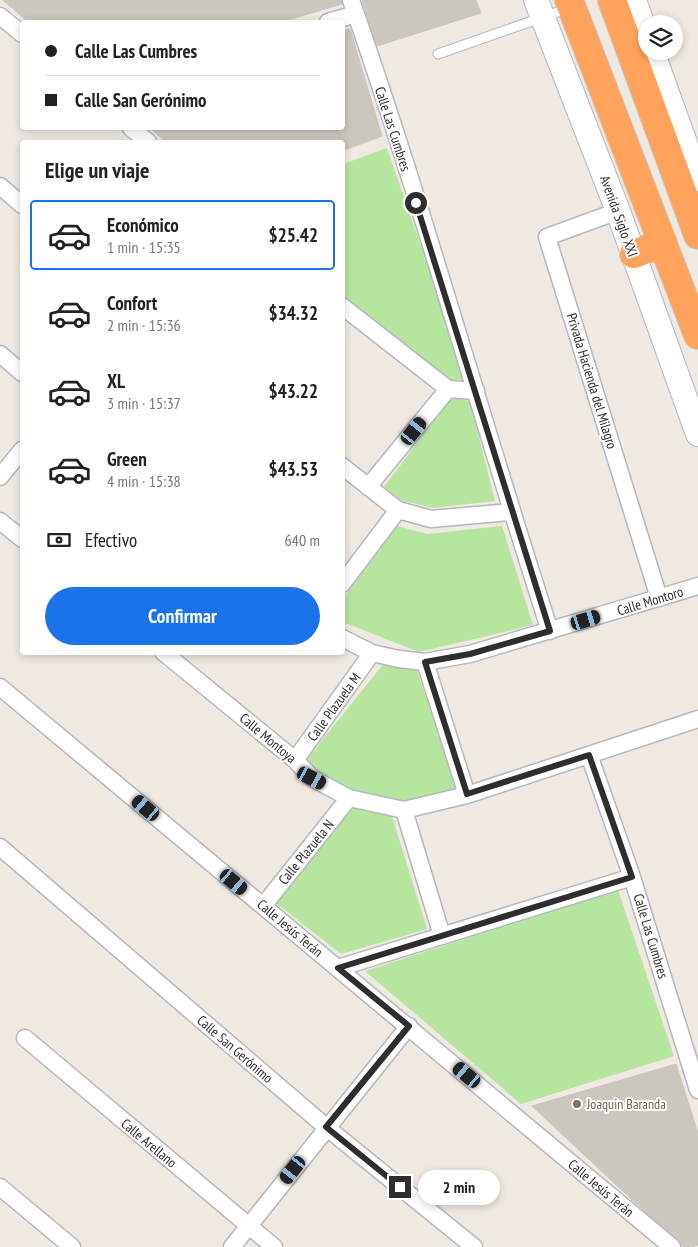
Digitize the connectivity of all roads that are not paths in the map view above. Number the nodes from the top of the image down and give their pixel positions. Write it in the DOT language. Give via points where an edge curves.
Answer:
graph roads {
  1 [pos="612,0"];
  2 [pos="634,0"];
  3 [pos="570,4"];
  4 [pos="353,7"];
  5 [pos="539,8"];
  6 [pos="639,15"];
  7 [pos="0,16"];
  8 [pos="331,20"];
  9 [pos="20,32"];
  10 [pos="438,54"];
  11 [pos="655,60"];
  12 [pos="133,130"];
  13 [pos="146,140"];
  14 [pos="697,175"];
  15 [pos="0,186"];
  16 [pos="20,203"];
  17 [pos="618,211"];
  18 [pos="698,235"];
  19 [pos="663,243"];
  20 [pos="634,254"];
  21 [pos="345,308"];
  22 [pos="698,335"];
  23 [pos="0,354"];
  24 [pos="20,371"];
  25 [pos="448,389"];
  26 [pos="476,391"];
  27 [pos="698,434"];
  28 [pos="20,452"];
  29 [pos="345,468"];
  30 [pos="0,477"];
  31 [pos="368,487"];
  32 [pos="398,510"];
  33 [pos="511,512"];
  34 [pos="0,520"];
  35 [pos="20,537"];
  36 [pos="345,580"];
  37 [pos="698,586"];
  38 [pos="659,598"];
  39 [pos="550,631"];
  40 [pos="345,640"];
  41 [pos="372,653"];
  42 [pos="166,655"];
  43 [pos="425,662"];
  44 [pos="0,687"];
  45 [pos="698,719"];
  46 [pos="589,755"];
  47 [pos="295,760"];
  48 [pos="467,794"];
  49 [pos="349,798"];
  50 [pos="404,810"];
  51 [pos="0,847"];
  52 [pos="632,877"];
  53 [pos="263,906"];
  54 [pos="442,936"];
  55 [pos="338,968"];
  56 [pos="409,1026"];
  57 [pos="25,1038"];
  58 [pos="698,1090"];
  59 [pos="326,1127"];
  60 [pos="0,1187"];
  61 [pos="249,1227"];
  62 [pos="72,1247"];
  63 [pos="232,1247"];
  64 [pos="274,1247"];
  65 [pos="474,1247"];
  66 [pos="672,1247"];
  1 -- 18 [label="highway"];
  2 -- 6 [label="street"];
  3 -- 5 [label="lane"];
  3 -- 19 [label="highway"];
  4 -- 8 [label="street"];
  4 -- 26 [label="street, Calle Las Cumbres"];
  5 -- 10 [label="lane"];
  5 -- 17 [label="street, Avenida Siglo XXI"];
  7 -- 9 [label="street"];
  11 -- 14 [label="street"];
  12 -- 13 [label="street"];
  15 -- 16 [label="street"];
  17 -- 20 [label="street, Avenida Siglo XXI"];
  17 -- 38 [label="street, Privada Hacienda del Milagro" via="547,237"];
  19 -- 20 [label="highway"];
  19 -- 22 [label="highway"];
  20 -- 27 [label="street, Avenida Siglo XXI"];
  21 -- 25 [label="street"];
  23 -- 24 [label="street"];
  25 -- 26 [label="street"];
  25 -- 31 [label="street"];
  26 -- 33 [label="street, Calle Las Cumbres"];
  28 -- 30 [label="street"];
  29 -- 31 [label="street"];
  31 -- 32 [label="street"];
  32 -- 33 [label="street" via="431,518"];
  32 -- 36 [label="street"];
  33 -- 39 [label="street, Calle Las Cumbres"];
  34 -- 35 [label="street"];
  37 -- 38 [label="street, Calle Montoro"];
  38 -- 39 [label="street, Calle Montoro"];
  39 -- 43 [label="street, Calle Montoro" via="470,654"];
  40 -- 41 [label="street, Calle Montoro"];
  41 -- 43 [label="street, Calle Montoro"];
  41 -- 47 [label="street, Calle Plazuela M"];
  42 -- 47 [label="street, Calle Montoya"];
  43 -- 48 [label="street"];
  44 -- 53 [label="street, Calle Jesús Terán"];
  45 -- 46 [label="street, Calle Montoya"];
  46 -- 48 [label="street, Calle Montoya"];
  46 -- 52 [label="street, Calle Las Cumbres"];
  47 -- 49 [label="street, Calle Montoya" via="312,778"];
  48 -- 50 [label="street, Calle Montoya"];
  49 -- 50 [label="street, Calle Montoya"];
  49 -- 53 [label="street, Calle Plazuela N"];
  50 -- 54 [label="street"];
  51 -- 59 [label="street, Calle San Gerónimo"];
  52 -- 54 [label="street"];
  52 -- 58 [label="street, Calle Las Cumbres"];
  53 -- 55 [label="street, Calle Jesús Terán"];
  54 -- 55 [label="street"];
  55 -- 56 [label="street, Calle Jesús Terán"];
  56 -- 59 [label="street"];
  56 -- 66 [label="street, Calle Jesús Terán"];
  57 -- 61 [label="street, Calle Arellano"];
  59 -- 61 [label="street"];
  59 -- 65 [label="street, Calle San Gerónimo"];
  60 -- 62 [label="street"];
  61 -- 63 [label="street"];
  61 -- 64 [label="street, Calle Arellano"];
}
